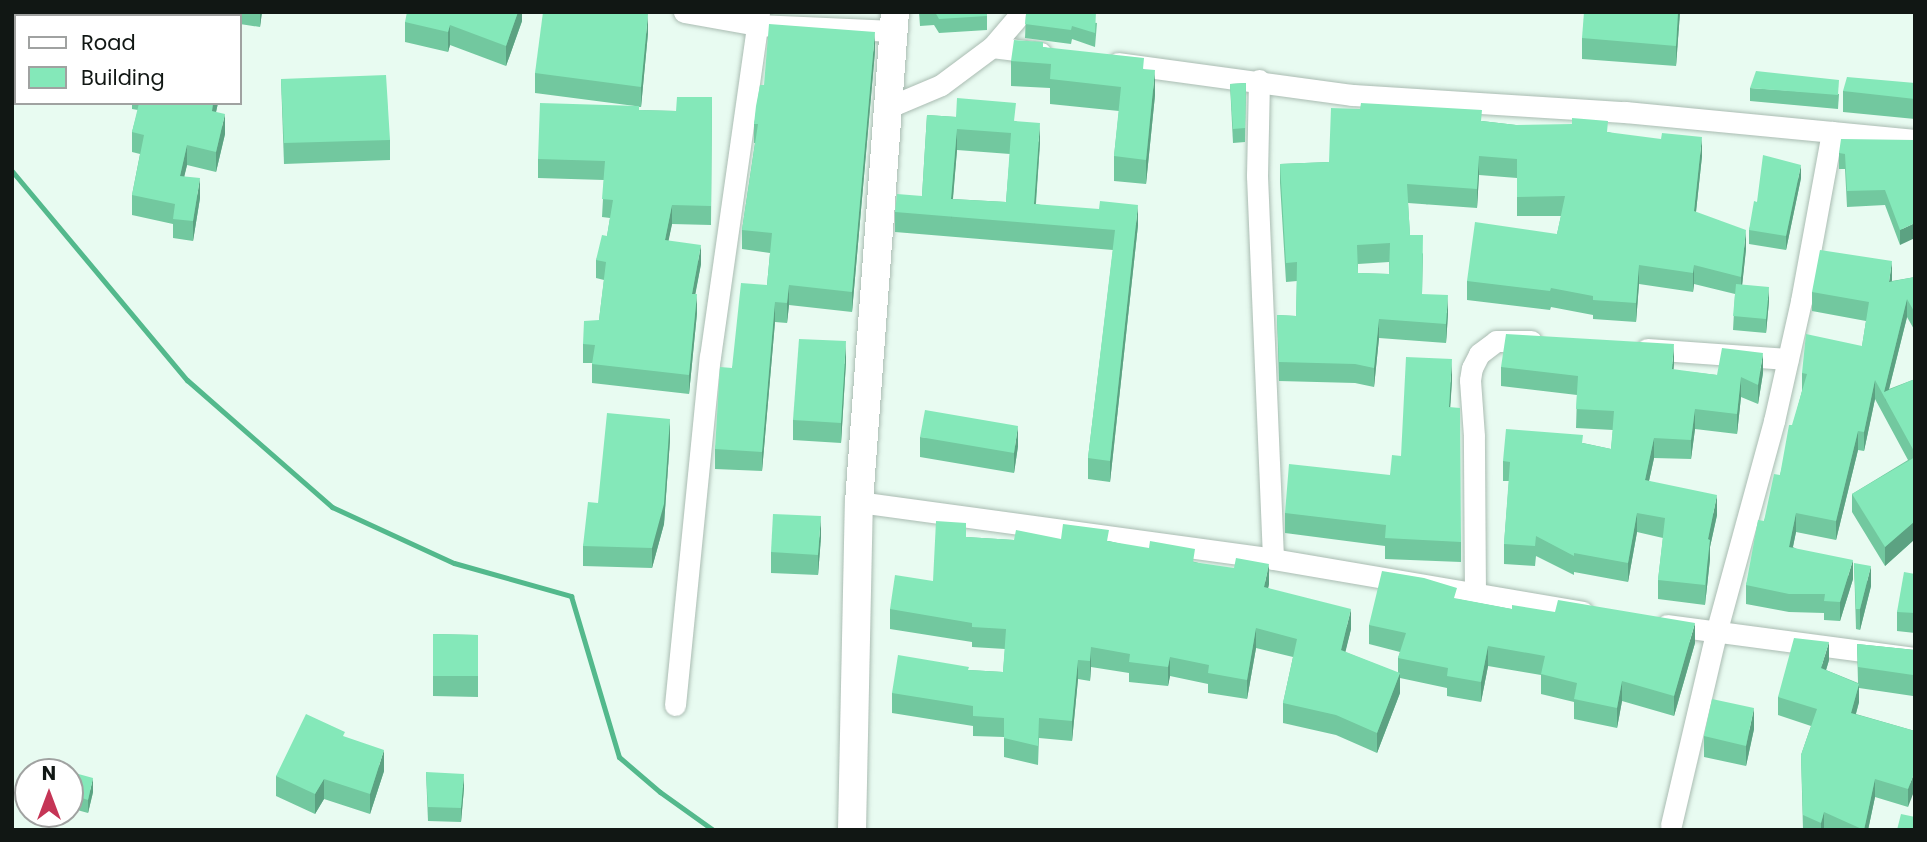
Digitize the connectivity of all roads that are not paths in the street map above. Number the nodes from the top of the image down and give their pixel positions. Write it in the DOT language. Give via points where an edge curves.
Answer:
graph roads {
  1 [pos="684,12"];
  2 [pos="1022,12"];
  3 [pos="758,19"];
  4 [pos="895,22"];
  5 [pos="992,47"];
  6 [pos="1060,55"];
  7 [pos="1099,60"];
  8 [pos="1259,80"];
  9 [pos="888,107"];
  10 [pos="1832,132"];
  11 [pos="1915,140"];
  12 [pos="1548,342"];
  13 [pos="1628,348"];
  14 [pos="1788,359"];
  15 [pos="859,502"];
  16 [pos="1273,559"];
  17 [pos="1475,594"];
  18 [pos="1609,616"];
  19 [pos="1649,622"];
  20 [pos="1716,633"];
  21 [pos="1915,658"];
  22 [pos="675,705"];
  23 [pos="1671,825"];
  24 [pos="852,830"];
  1 -- 3 [label="street"];
  2 -- 5 [label="street"];
  3 -- 4 [label="street"];
  3 -- 22 [label="street" via="710,357"];
  4 -- 9 [label="street"];
  5 -- 6 [label="street"];
  5 -- 9 [label="street" via="941,85"];
  7 -- 8 [label="street"];
  8 -- 10 [label="street" via="1352,94 1625,112"];
  8 -- 16 [label="street" via="1257,176"];
  9 -- 15 [label="street"];
  10 -- 11 [label="street"];
  10 -- 14 [label="street"];
  12 -- 17 [label="street" via="1496,341 1479,354 1472,368"];
  13 -- 14 [label="street"];
  14 -- 20 [label="street"];
  15 -- 16 [label="street"];
  15 -- 24 [label="street"];
  16 -- 17 [label="street"];
  17 -- 18 [label="street"];
  19 -- 20 [label="street"];
  20 -- 21 [label="street"];
  20 -- 23 [label="street"];
}
